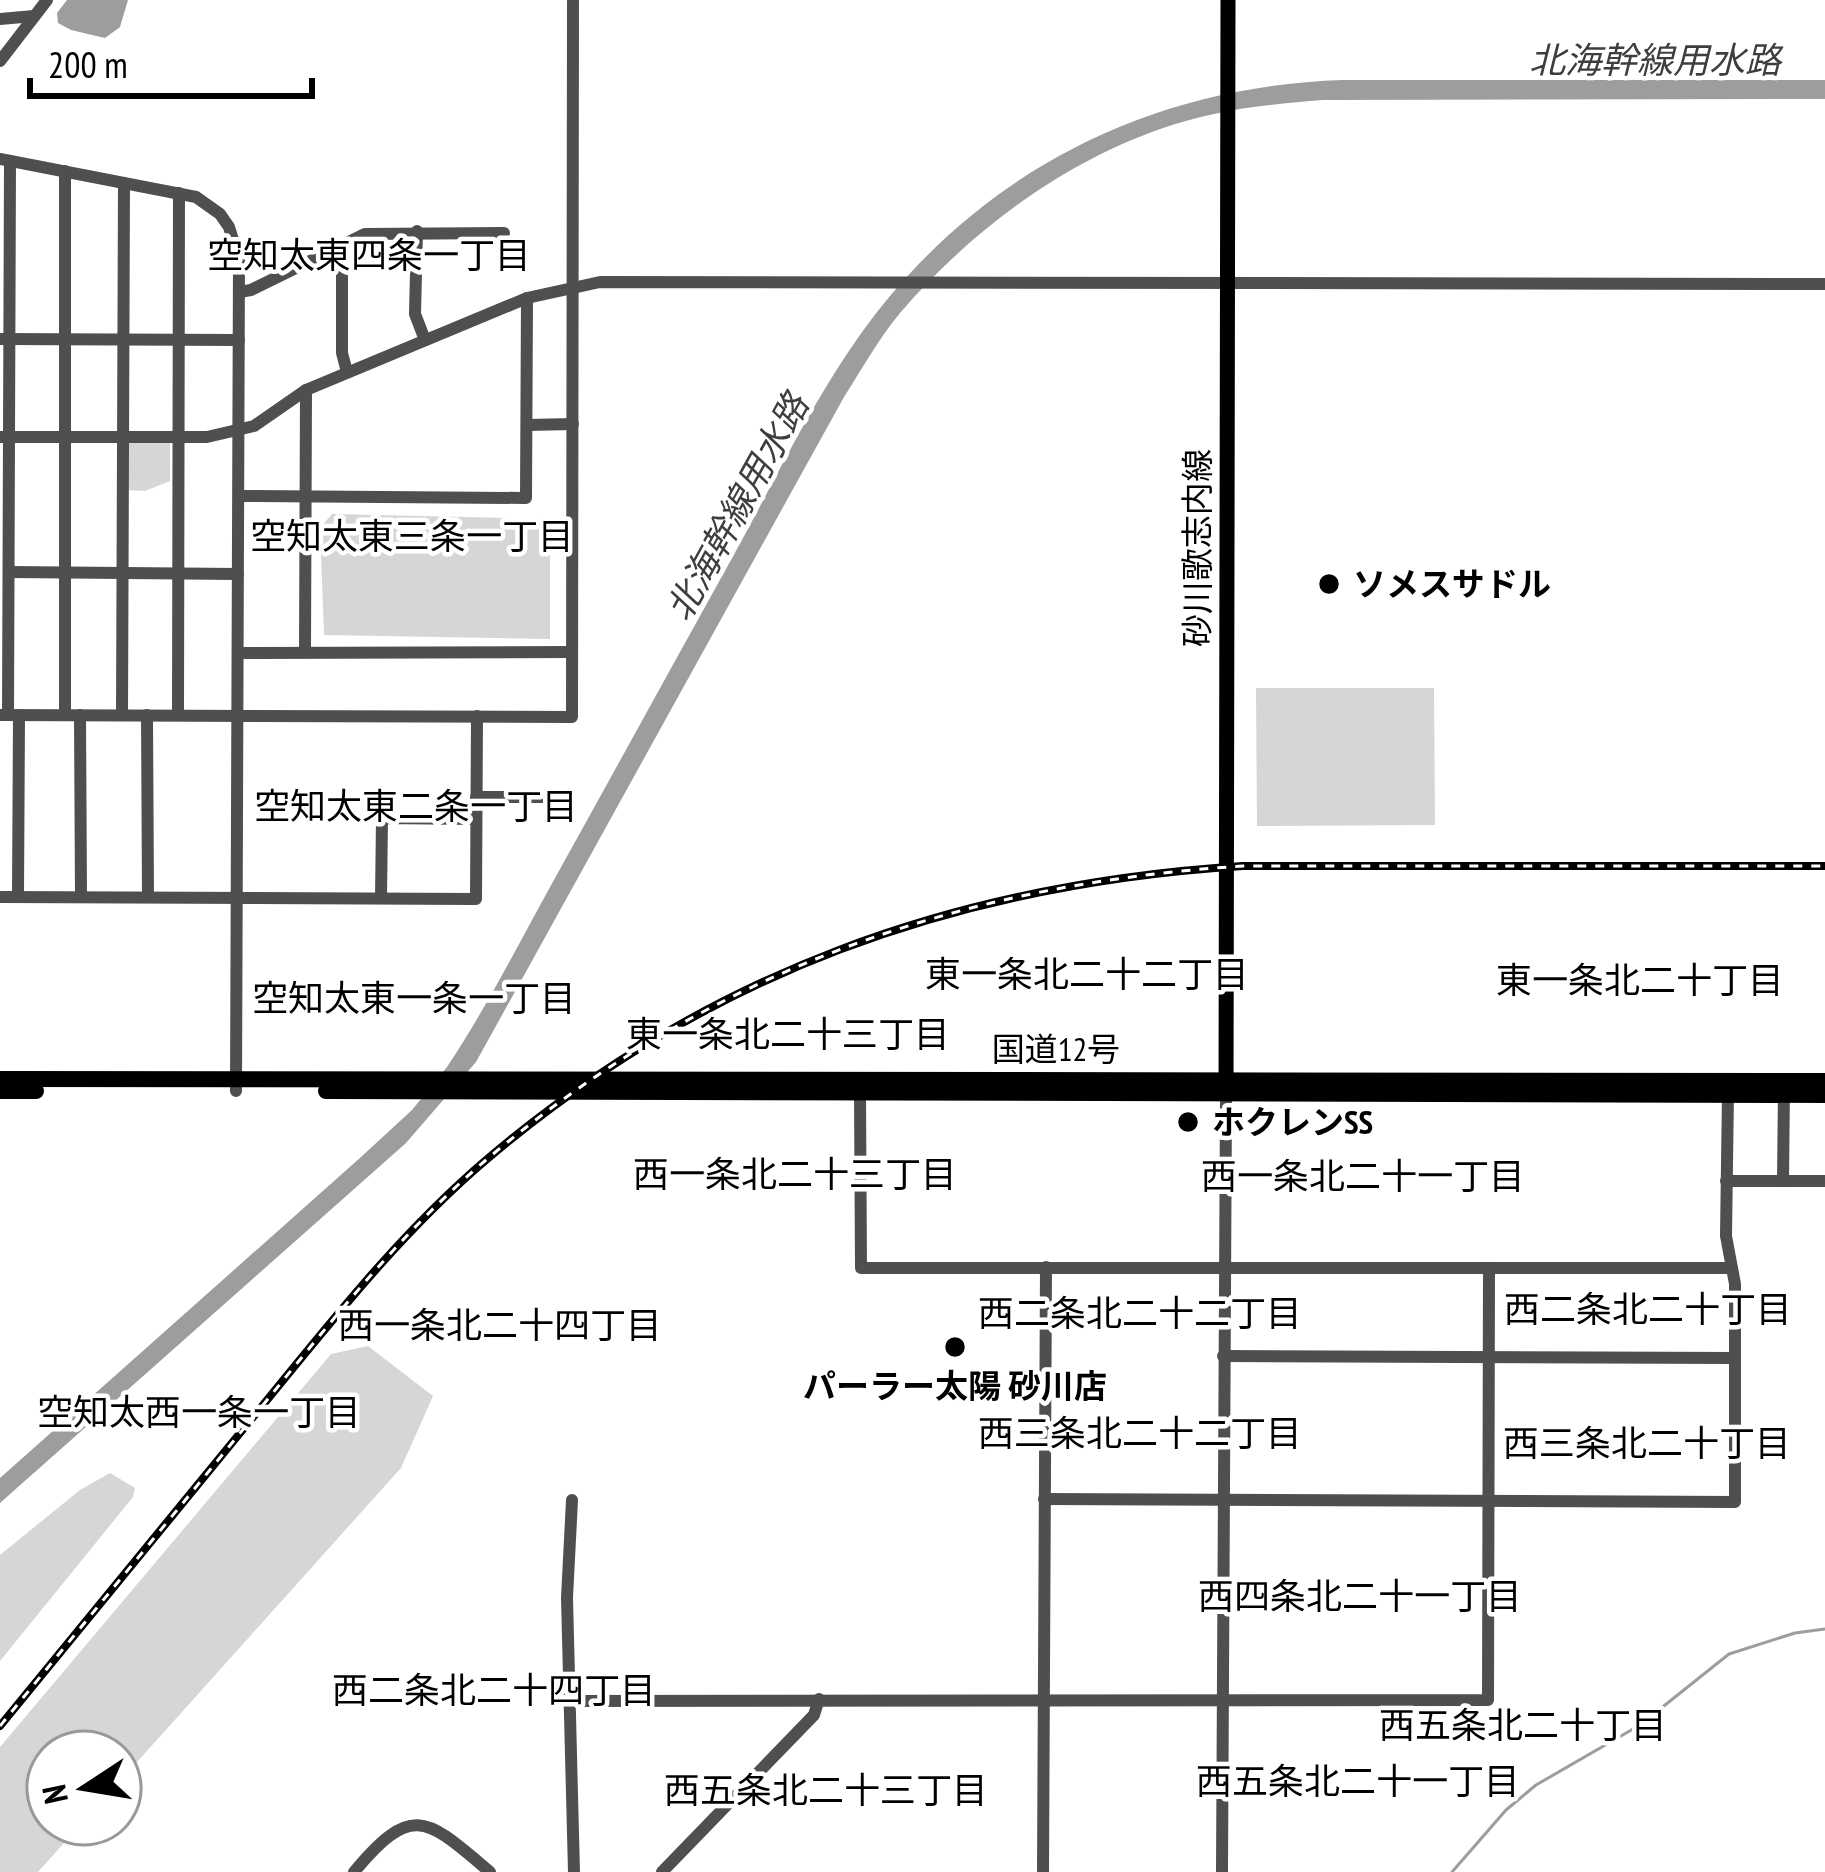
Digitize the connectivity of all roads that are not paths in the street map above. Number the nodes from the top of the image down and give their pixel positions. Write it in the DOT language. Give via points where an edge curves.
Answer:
graph roads {
  1 [pos="46,0"];
  2 [pos="573,0"];
  3 [pos="1228,0"];
  4 [pos="34,16"];
  5 [pos="0,20"];
  6 [pos="0,61"];
  7 [pos="5,160"];
  8 [pos="65,171"];
  9 [pos="124,183"];
  10 [pos="179,193"];
  11 [pos="417,231"];
  12 [pos="504,232"];
  13 [pos="4,244"];
  14 [pos="342,244"];
  15 [pos="1227,283"];
  16 [pos="1825,284"];
  17 [pos="574,285"];
  18 [pos="239,292"];
  19 [pos="527,298"];
  20 [pos="4,339"];
  21 [pos="66,339"];
  22 [pos="123,339"];
  23 [pos="179,340"];
  24 [pos="239,340"];
  25 [pos="424,340"];
  26 [pos="347,372"];
  27 [pos="4,381"];
  28 [pos="306,390"];
  29 [pos="573,424"];
  30 [pos="527,425"];
  31 [pos="239,432"];
  32 [pos="4,437"];
  33 [pos="65,437"];
  34 [pos="123,437"];
  35 [pos="178,437"];
  36 [pos="239,496"];
  37 [pos="304,496"];
  38 [pos="9,572"];
  39 [pos="122,572"];
  40 [pos="178,572"];
  41 [pos="66,573"];
  42 [pos="238,574"];
  43 [pos="305,652"];
  44 [pos="572,652"];
  45 [pos="238,653"];
  46 [pos="9,715"];
  47 [pos="73,715"];
  48 [pos="122,715"];
  49 [pos="148,715"];
  50 [pos="178,715"];
  51 [pos="237,716"];
  52 [pos="477,716"];
  53 [pos="476,797"];
  54 [pos="551,797"];
  55 [pos="476,819"];
  56 [pos="0,897"];
  57 [pos="18,897"];
  58 [pos="81,897"];
  59 [pos="148,897"];
  60 [pos="237,898"];
  61 [pos="381,898"];
  62 [pos="0,1079"];
  63 [pos="1825,1082"];
  64 [pos="236,1085"];
  65 [pos="472,1086"];
  66 [pos="1226,1087"];
  67 [pos="1728,1088"];
  68 [pos="1784,1088"];
  69 [pos="0,1091"];
  70 [pos="860,1093"];
  71 [pos="1825,1095"];
  72 [pos="1726,1181"];
  73 [pos="1783,1181"];
  74 [pos="1825,1181"];
  75 [pos="1046,1268"];
  76 [pos="1224,1268"];
  77 [pos="1489,1268"];
  78 [pos="1730,1268"];
  79 [pos="1223,1356"];
  80 [pos="1488,1356"];
  81 [pos="1736,1358"];
  82 [pos="1043,1498"];
  83 [pos="572,1499"];
  84 [pos="1222,1501"];
  85 [pos="1487,1501"];
  86 [pos="820,1699"];
  87 [pos="1044,1700"];
  88 [pos="1222,1700"];
  89 [pos="569,1701"];
  90 [pos="354,1872"];
  91 [pos="490,1872"];
  92 [pos="574,1872"];
  93 [pos="662,1872"];
  94 [pos="1043,1872"];
  95 [pos="1222,1872"];
  1 -- 4 [label="street"];
  2 -- 17 [label="street"];
  3 -- 15 [label="main road, 砂川歌志内線"];
  4 -- 5 [label="street"];
  4 -- 6 [label="street"];
  7 -- 8 [label="street"];
  7 -- 13 [label="street"];
  8 -- 9 [label="street"];
  8 -- 21 [label="street"];
  9 -- 10 [label="street"];
  9 -- 22 [label="street"];
  10 -- 18 [label="street" via="207,204 229,227"];
  10 -- 23 [label="street"];
  11 -- 12 [label="street"];
  11 -- 14 [label="street"];
  11 -- 25 [label="street" via="415,314"];
  13 -- 20 [label="street"];
  14 -- 18 [label="street"];
  14 -- 26 [label="street"];
  15 -- 16 [label="street"];
  15 -- 17 [label="street"];
  15 -- 66 [label="main road, 砂川歌志内線"];
  17 -- 19 [label="street"];
  17 -- 29 [label="street"];
  18 -- 24 [label="street"];
  19 -- 25 [label="street"];
  19 -- 30 [label="street"];
  20 -- 21 [label="street"];
  20 -- 27 [label="street"];
  21 -- 22 [label="street"];
  21 -- 33 [label="street"];
  22 -- 23 [label="street"];
  22 -- 34 [label="street"];
  23 -- 24 [label="street"];
  23 -- 35 [label="street"];
  24 -- 31 [label="street"];
  25 -- 26 [label="street"];
  26 -- 28 [label="street"];
  27 -- 32 [label="street"];
  28 -- 31 [label="street"];
  28 -- 37 [label="street"];
  29 -- 30 [label="street"];
  29 -- 44 [label="street"];
  30 -- 37 [label="street" via="526,498"];
  31 -- 35 [label="street"];
  31 -- 36 [label="street"];
  32 -- 33 [label="street"];
  32 -- 38 [label="street"];
  33 -- 34 [label="street"];
  33 -- 41 [label="street"];
  34 -- 35 [label="street"];
  34 -- 39 [label="street"];
  35 -- 40 [label="street"];
  36 -- 37 [label="street"];
  36 -- 42 [label="street"];
  37 -- 43 [label="street"];
  38 -- 41 [label="street"];
  38 -- 46 [label="street"];
  39 -- 40 [label="street"];
  39 -- 41 [label="street"];
  39 -- 48 [label="street"];
  40 -- 42 [label="street"];
  40 -- 50 [label="street"];
  41 -- 47 [label="street"];
  42 -- 45 [label="street"];
  43 -- 44 [label="street"];
  43 -- 45 [label="street"];
  44 -- 52 [label="street" via="572,716"];
  45 -- 51 [label="street"];
  46 -- 47 [label="street"];
  46 -- 57 [label="street"];
  47 -- 48 [label="street"];
  47 -- 58 [label="street"];
  48 -- 49 [label="street"];
  49 -- 50 [label="street"];
  49 -- 59 [label="street"];
  50 -- 51 [label="street"];
  51 -- 52 [label="street"];
  51 -- 60 [label="street"];
  52 -- 53 [label="street"];
  53 -- 54 [label="street"];
  53 -- 55 [label="street"];
  55 -- 61 [label="street" via="476,898"];
  55 -- 61 [label="street" via="382,818"];
  56 -- 57 [label="street"];
  57 -- 58 [label="street"];
  58 -- 59 [label="street"];
  59 -- 60 [label="street"];
  60 -- 61 [label="street"];
  60 -- 64 [label="street"];
  62 -- 64 [label="highway, 国道12号"];
  63 -- 68 [label="highway, 国道12号"];
  64 -- 65 [label="highway, 国道12号"];
  64 -- 69 [label="highway, 国道12号"];
  65 -- 66 [label="highway, 国道12号" via="562,1079"];
  65 -- 70 [label="highway, 国道12号"];
  66 -- 67 [label="highway, 国道12号"];
  66 -- 70 [label="highway, 国道12号"];
  66 -- 76 [label="street"];
  67 -- 68 [label="highway, 国道12号"];
  67 -- 72 [label="street"];
  68 -- 71 [label="highway, 国道12号"];
  68 -- 73 [label="street"];
  70 -- 75 [label="street" via="861,1268"];
  72 -- 73 [label="street"];
  72 -- 78 [label="street"];
  73 -- 74 [label="street"];
  75 -- 76 [label="street"];
  75 -- 82 [label="street"];
  76 -- 77 [label="street"];
  76 -- 79 [label="street"];
  77 -- 78 [label="street"];
  77 -- 80 [label="street"];
  78 -- 81 [label="street"];
  79 -- 80 [label="street"];
  79 -- 84 [label="street"];
  80 -- 81 [label="street"];
  80 -- 85 [label="street"];
  81 -- 85 [label="street" via="1735,1502"];
  82 -- 84 [label="street"];
  82 -- 87 [label="street"];
  83 -- 89 [label="street"];
  84 -- 85 [label="street"];
  84 -- 88 [label="street"];
  85 -- 88 [label="street" via="1488,1700"];
  86 -- 87 [label="street"];
  86 -- 89 [label="street"];
  86 -- 93 [label="street"];
  87 -- 88 [label="street"];
  87 -- 94 [label="street"];
  88 -- 95 [label="street"];
  89 -- 92 [label="street"];
  90 -- 91 [label="street" via="395,1829 418,1824 443,1833"];
}
